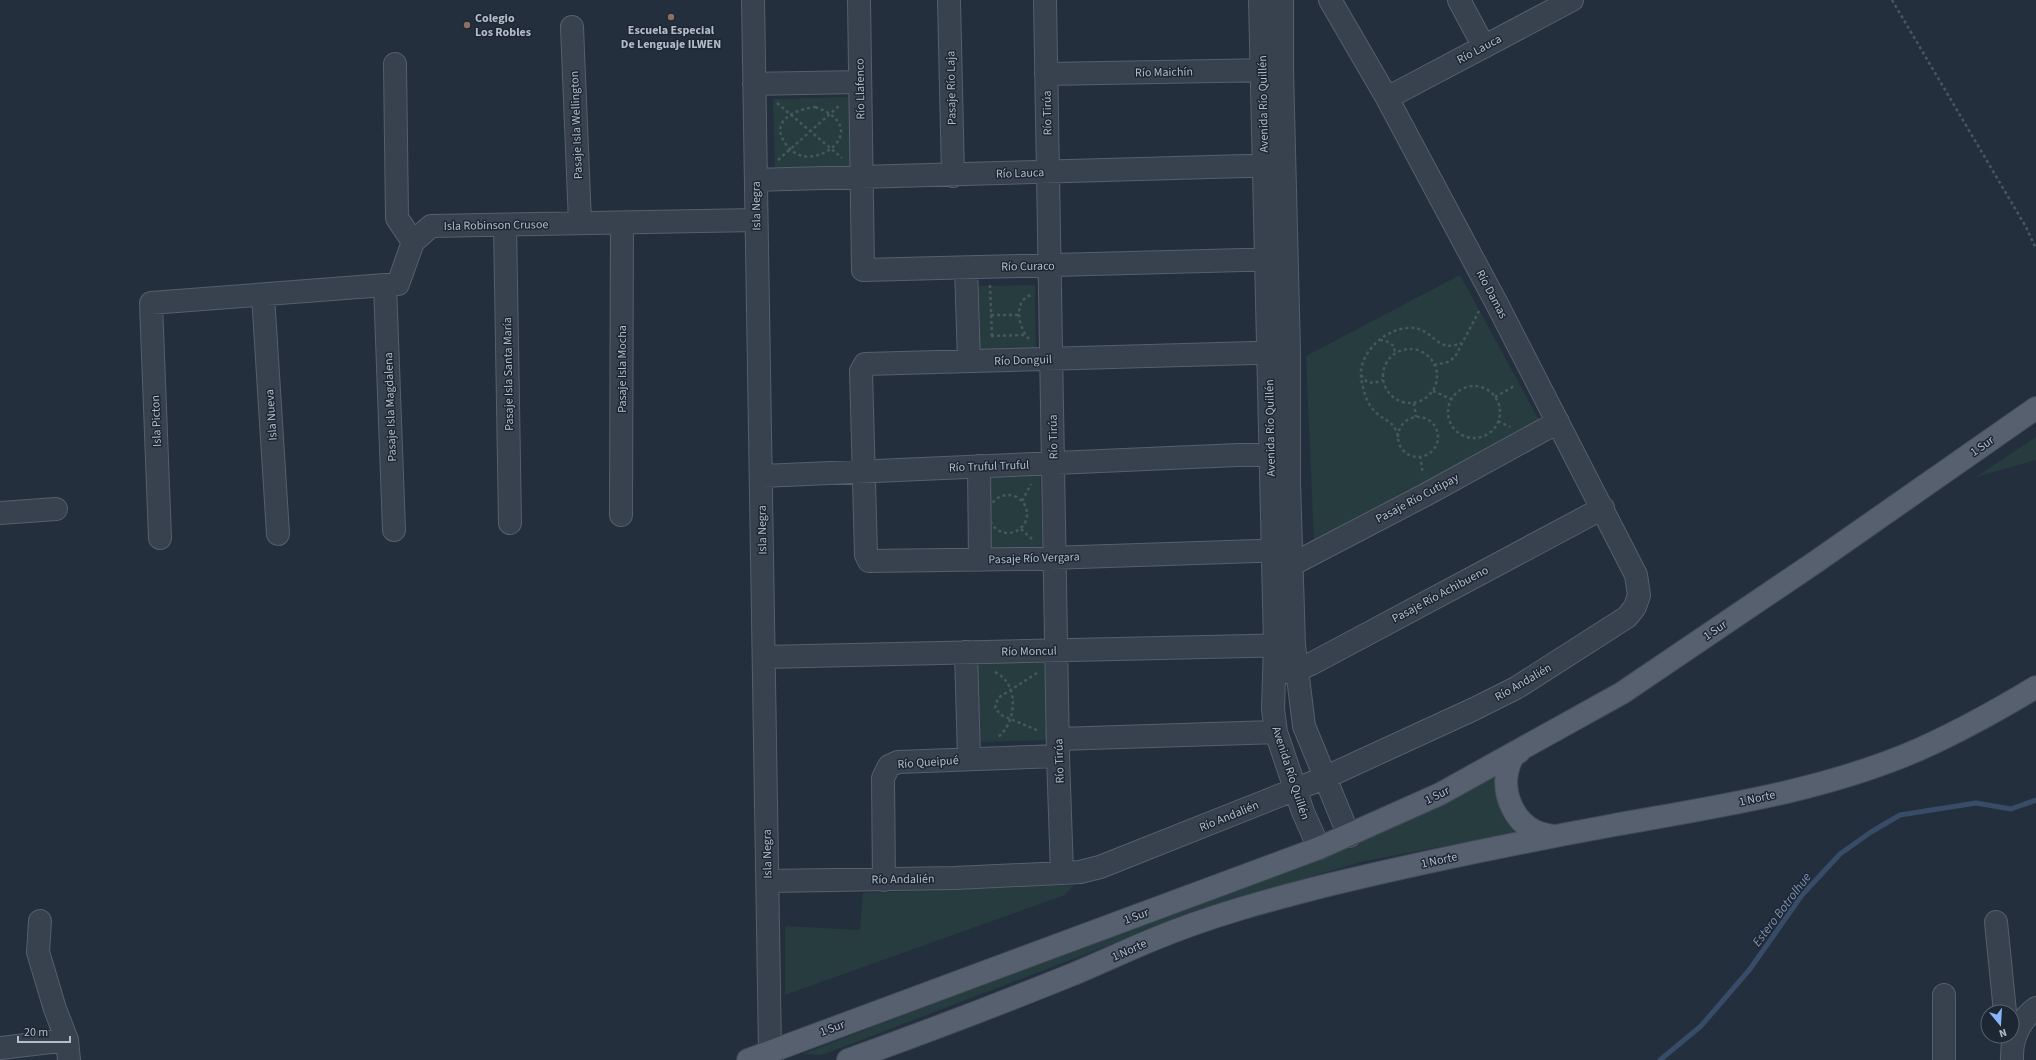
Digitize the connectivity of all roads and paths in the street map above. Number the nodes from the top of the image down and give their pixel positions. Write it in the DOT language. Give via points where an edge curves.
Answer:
graph roads {
  1 [pos="753,0"];
  2 [pos="859,0"];
  3 [pos="949,0"];
  4 [pos="1045,0"];
  5 [pos="1260,0"];
  6 [pos="1330,0"];
  7 [pos="1459,0"];
  8 [pos="1892,0"];
  9 [pos="1565,2"];
  10 [pos="1286,3"];
  11 [pos="572,27"];
  12 [pos="1484,47"];
  13 [pos="394,64"];
  14 [pos="1272,70"];
  15 [pos="1046,74"];
  16 [pos="754,84"];
  17 [pos="860,85"];
  18 [pos="1387,98"];
  19 [pos="789,113"];
  20 [pos="831,113"];
  21 [pos="811,131"];
  22 [pos="832,149"];
  23 [pos="790,150"];
  24 [pos="1274,166"];
  25 [pos="1048,172"];
  26 [pos="861,176"];
  27 [pos="953,176"];
  28 [pos="756,180"];
  29 [pos="756,220"];
  30 [pos="622,223"];
  31 [pos="580,224"];
  32 [pos="506,225"];
  33 [pos="413,242"];
  34 [pos="2036,249"];
  35 [pos="1276,259"];
  36 [pos="1050,265"];
  37 [pos="989,267"];
  38 [pos="966,268"];
  39 [pos="386,285"];
  40 [pos="1490,291"];
  41 [pos="263,295"];
  42 [pos="151,304"];
  43 [pos="991,315"];
  44 [pos="1019,315"];
  45 [pos="1025,335"];
  46 [pos="992,336"];
  47 [pos="968,337"];
  48 [pos="1380,340"];
  49 [pos="1462,343"];
  50 [pos="1279,352"];
  51 [pos="1395,354"];
  52 [pos="1051,359"];
  53 [pos="969,361"];
  54 [pos="1434,364"];
  55 [pos="1361,375"];
  56 [pos="1535,376"];
  57 [pos="1383,380"];
  58 [pos="1433,390"];
  59 [pos="1495,397"];
  60 [pos="1451,399"];
  61 [pos="1414,403"];
  62 [pos="2036,408"];
  63 [pos="1416,417"];
  64 [pos="1558,422"];
  65 [pos="1398,436"];
  66 [pos="1280,453"];
  67 [pos="1053,463"];
  68 [pos="980,466"];
  69 [pos="862,471"];
  70 [pos="761,476"];
  71 [pos="1031,484"];
  72 [pos="1022,501"];
  73 [pos="1603,508"];
  74 [pos="56,509"];
  75 [pos="0,513"];
  76 [pos="621,515"];
  77 [pos="510,523"];
  78 [pos="394,530"];
  79 [pos="278,534"];
  80 [pos="160,538"];
  81 [pos="1055,558"];
  82 [pos="1282,558"];
  83 [pos="980,560"];
  84 [pos="1639,596"];
  85 [pos="1285,645"];
  86 [pos="966,652"];
  87 [pos="989,652"];
  88 [pos="1056,655"];
  89 [pos="764,657"];
  90 [pos="1297,670"];
  91 [pos="1274,673"];
  92 [pos="2036,687"];
  93 [pos="1011,690"];
  94 [pos="1011,719"];
  95 [pos="1276,732"];
  96 [pos="1058,748"];
  97 [pos="1519,752"];
  98 [pos="994,758"];
  99 [pos="969,759"];
  100 [pos="1324,778"];
  101 [pos="1295,789"];
  102 [pos="1349,836"];
  103 [pos="1553,836"];
  104 [pos="1319,848"];
  105 [pos="1062,873"];
  106 [pos="884,880"];
  107 [pos="768,881"];
  108 [pos="40,921"];
  109 [pos="1996,922"];
  110 [pos="1944,996"];
  111 [pos="2004,1004"];
  112 [pos="2036,1008"];
  113 [pos="2020,1022"];
  114 [pos="2013,1044"];
  115 [pos="0,1048"];
  116 [pos="68,1050"];
  117 [pos="771,1056"];
  118 [pos="748,1060"];
  119 [pos="848,1060"];
  120 [pos="1944,1060"];
  121 [pos="2012,1060"];
  1 -- 16 [label="street, Isla Negra"];
  2 -- 17 [label="street, Río Llafenco"];
  3 -- 27 [label="street, Pasaje Río Laja"];
  4 -- 15 [label="street, Río Tirúa"];
  5 -- 14 [label="street, Avenida Río Quillén"];
  6 -- 18 [label="street, Río Damas"];
  7 -- 12 [label="street"];
  8 -- 34 [label="path" via="2026,227"];
  9 -- 12 [label="street, Río Lauca"];
  10 -- 14 [label="street, Avenida Río Quillén"];
  11 -- 31 [label="street, Pasaje Isla Wellington"];
  12 -- 18 [label="street, Río Lauca"];
  13 -- 33 [label="street" via="397,218"];
  14 -- 15 [label="street, Río Maichín"];
  14 -- 24 [label="street, Avenida Río Quillén"];
  15 -- 25 [label="street, Río Tirúa"];
  16 -- 17 [label="street"];
  16 -- 19 [label="path"];
  16 -- 28 [label="street, Isla Negra"];
  17 -- 20 [label="path"];
  17 -- 26 [label="street, Río Llafenco"];
  18 -- 40 [label="street, Río Damas"];
  19 -- 20 [label="path" via="815,107"];
  19 -- 21 [label="path"];
  19 -- 23 [label="path" via="780,130 783,142"];
  20 -- 21 [label="path"];
  20 -- 22 [label="path" via="839,122 841,133 839,142"];
  21 -- 22 [label="path"];
  21 -- 23 [label="path"];
  22 -- 23 [label="path" via="805,156"];
  22 -- 26 [label="path"];
  23 -- 28 [label="path"];
  24 -- 25 [label="street, Río Lauca"];
  24 -- 35 [label="street, Avenida Río Quillén"];
  25 -- 27 [label="street, Río Lauca"];
  25 -- 36 [label="street, Río Tirúa"];
  26 -- 27 [label="street, Río Lauca"];
  26 -- 28 [label="street, Río Lauca"];
  26 -- 38 [label="street, Río Curaco" via="863,270"];
  28 -- 29 [label="street, Isla Negra"];
  29 -- 30 [label="street, Isla Robinson Crusoe"];
  29 -- 70 [label="street, Isla Negra"];
  30 -- 31 [label="street, Isla Robinson Crusoe"];
  30 -- 76 [label="street, Pasaje Isla Mocha"];
  31 -- 32 [label="street, Isla Robinson Crusoe"];
  32 -- 33 [label="street, Isla Robinson Crusoe" via="431,226"];
  32 -- 77 [label="street, Pasaje Isla Santa María"];
  33 -- 39 [label="street, Isla Robinson Crusoe" via="398,284"];
  35 -- 36 [label="street, Río Curaco"];
  35 -- 50 [label="street, Avenida Río Quillén"];
  36 -- 37 [label="street, Río Curaco"];
  36 -- 52 [label="street, Río Tirúa"];
  37 -- 38 [label="street, Río Curaco"];
  37 -- 43 [label="path"];
  38 -- 47 [label="street"];
  39 -- 41 [label="street, Isla Robinson Crusoe"];
  39 -- 78 [label="street, Pasaje Isla Magdalena"];
  40 -- 49 [label="path"];
  40 -- 56 [label="street, Río Damas"];
  41 -- 42 [label="street, Isla Robinson Crusoe"];
  41 -- 79 [label="street, Isla Nueva"];
  42 -- 80 [label="street, Isla Picton"];
  43 -- 44 [label="path"];
  43 -- 46 [label="path"];
  45 -- 46 [label="path"];
  46 -- 47 [label="path"];
  47 -- 53 [label="street"];
  48 -- 49 [label="path" via="1407,328 1424,330 1444,346 1452,347"];
  48 -- 51 [label="path" via="1386,340 1394,346"];
  48 -- 55 [label="path" via="1368,350 1362,362"];
  49 -- 54 [label="path" via="1455,357 1448,362"];
  50 -- 52 [label="street, Río Donguil"];
  50 -- 66 [label="street, Avenida Río Quillén"];
  51 -- 54 [label="path" via="1408,349 1417,350 1426,354"];
  51 -- 57 [label="path" via="1386,363"];
  52 -- 53 [label="street, Río Donguil"];
  52 -- 67 [label="street, Río Tirúa"];
  53 -- 69 [label="street, Río Donguil" via="865,364 861,371"];
  54 -- 58 [label="path" via="1437,378"];
  55 -- 57 [label="path" via="1367,382"];
  55 -- 65 [label="path" via="1372,408 1396,427"];
  56 -- 59 [label="path"];
  56 -- 64 [label="street, Río Damas"];
  57 -- 61 [label="path" via="1390,395 1405,403"];
  58 -- 60 [label="path"];
  58 -- 61 [label="path" via="1422,401"];
  59 -- 60 [label="path" via="1485,388 1476,386 1460,390"];
  59 -- 60 [label="path" via="1500,408 1496,425 1490,432 1474,438 1458,432 1452,426 1448,411"];
  61 -- 63 [label="path"];
  62 -- 97 [label="main road, 1 Sur" via="1622,693"];
  63 -- 65 [label="path" via="1404,424"];
  63 -- 65 [label="path" via="1428,420 1436,429 1438,441 1431,452 1420,456 1407,453 1402,449"];
  64 -- 73 [label="street, Río Damas"];
  64 -- 82 [label="street, Pasaje Río Cutipay" via="1427,494"];
  66 -- 67 [label="street, Río Truful Truful"];
  66 -- 82 [label="street, Avenida Río Quillén"];
  67 -- 68 [label="street, Río Truful Truful"];
  67 -- 81 [label="street, Río Tirúa"];
  68 -- 69 [label="street, Río Truful Truful"];
  68 -- 83 [label="street"];
  69 -- 70 [label="street, Río Truful Truful"];
  69 -- 83 [label="street, Pasaje Río Vergara" via="866,555 870,561"];
  70 -- 89 [label="street, Isla Negra"];
  71 -- 72 [label="path"];
  72 -- 72 [label="path" via="1027,518 1020,529 1003,533 992,525 989,513 994,501 1005,495 1017,497"];
  73 -- 84 [label="street, Río Damas" via="1636,575"];
  73 -- 90 [label="street, Pasaje Río Achibueno"];
  74 -- 75 [label="street"];
  81 -- 82 [label="street, Pasaje Río Vergara"];
  81 -- 83 [label="street, Pasaje Río Vergara"];
  81 -- 88 [label="street, Río Tirúa"];
  82 -- 85 [label="street, Avenida Río Quillén"];
  84 -- 100 [label="street, Río Andalién" via="1635,607 1626,616 1516,688"];
  85 -- 88 [label="street, Río Moncul"];
  85 -- 90 [label="street, Avenida Río Quillén"];
  85 -- 91 [label="street, Avenida Río Quillén"];
  86 -- 87 [label="street, Río Moncul"];
  86 -- 89 [label="street, Río Moncul"];
  86 -- 99 [label="street"];
  87 -- 88 [label="street, Río Moncul"];
  87 -- 93 [label="path" via="990,669 1001,674"];
  88 -- 93 [label="path"];
  88 -- 96 [label="street, Río Tirúa"];
  89 -- 107 [label="street, Isla Negra"];
  90 -- 91 [label="street, Pasaje Río Achibueno"];
  90 -- 100 [label="street, Avenida Río Quillén" via="1304,726"];
  91 -- 95 [label="street, Avenida Río Quillén" via="1273,709"];
  92 -- 103 [label="main road, 1 Norte" via="1964,728 1917,750 1852,774 1783,793"];
  93 -- 94 [label="path"];
  93 -- 94 [label="path" via="998,698 995,708 1001,715"];
  94 -- 96 [label="path"];
  94 -- 98 [label="path" via="1004,733 992,743"];
  95 -- 96 [label="street, Río Queipué"];
  95 -- 101 [label="street, Avenida Río Quillén"];
  96 -- 98 [label="street, Río Queipué"];
  96 -- 105 [label="street, Río Tirúa"];
  97 -- 102 [label="main road, 1 Sur" via="1440,794"];
  97 -- 103 [label="main road" via="1514,755 1509,766 1506,790 1509,801 1527,826"];
  98 -- 99 [label="street, Río Queipué"];
  99 -- 106 [label="street, Río Queipué" via="898,762 889,766 883,778"];
  100 -- 101 [label="street, Río Andalién"];
  100 -- 102 [label="street, Avenida Río Quillén"];
  101 -- 104 [label="street, Avenida Río Quillén"];
  101 -- 105 [label="street, Río Andalién" via="1100,867"];
  102 -- 104 [label="main road, 1 Sur"];
  103 -- 119 [label="main road, 1 Norte" via="1329,885 1201,922 1153,939 1074,974 947,1024"];
  104 -- 117 [label="main road, 1 Sur"];
  105 -- 106 [label="street, Río Andalién"];
  106 -- 107 [label="street, Río Andalién"];
  107 -- 117 [label="street, Isla Negra"];
  108 -- 116 [label="street" via="38,952"];
  109 -- 111 [label="street"];
  110 -- 120 [label="street"];
  112 -- 113 [label="street"];
  114 -- 121 [label="street"];
  115 -- 116 [label="street"];
  117 -- 118 [label="main road, 1 Sur"];
}
